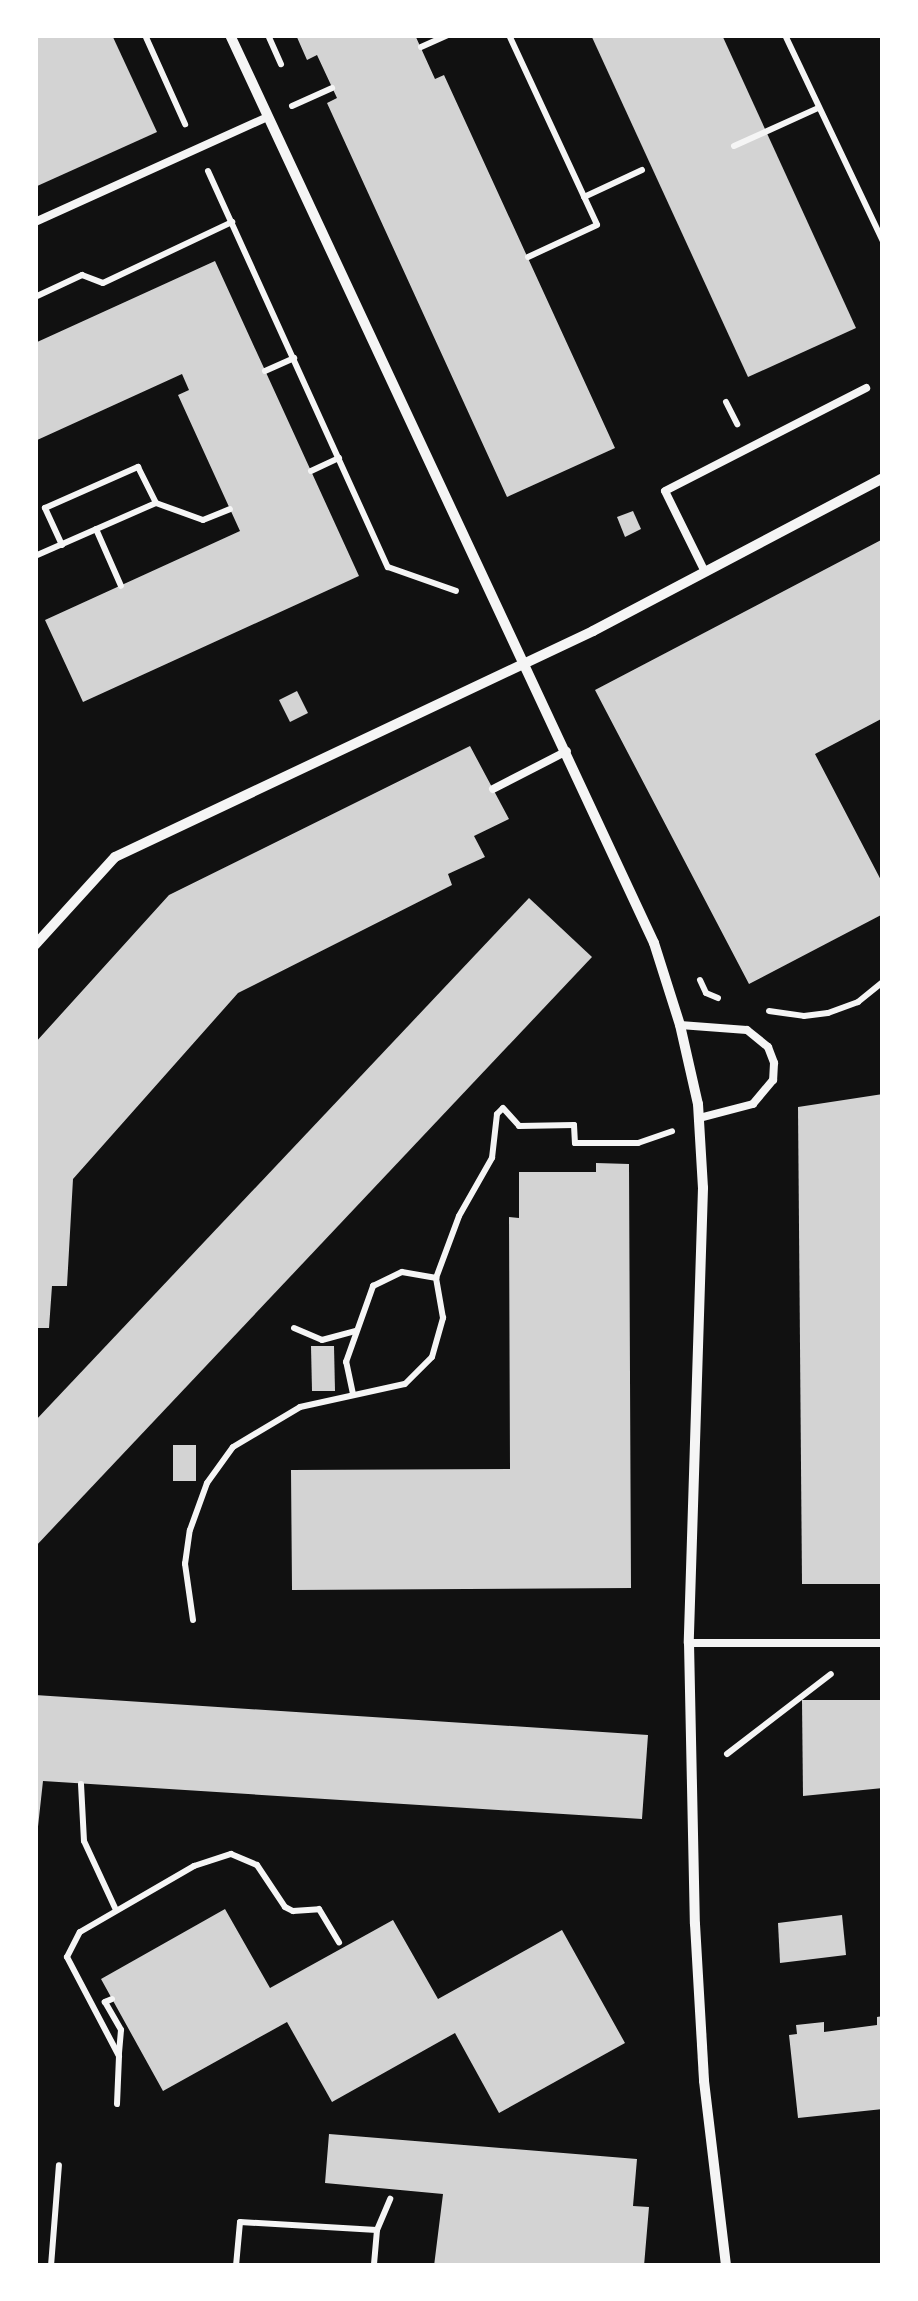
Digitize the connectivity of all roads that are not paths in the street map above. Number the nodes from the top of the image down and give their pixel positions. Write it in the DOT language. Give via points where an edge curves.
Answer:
graph roads {
  1 [pos="230,35"];
  2 [pos="268,117"];
  3 [pos="35,222"];
  4 [pos="866,388"];
  5 [pos="883,478"];
  6 [pos="705,572"];
  7 [pos="525,662"];
  8 [pos="568,751"];
  9 [pos="492,789"];
  10 [pos="35,945"];
  11 [pos="680,1026"];
  12 [pos="698,1118"];
  13 [pos="689,1643"];
  14 [pos="883,1643"];
  15 [pos="726,2266"];
  1 -- 2 [label="street"];
  2 -- 3 [label="lane"];
  2 -- 7 [label="street"];
  4 -- 6 [label="lane" via="665,491"];
  5 -- 6 [label="street"];
  6 -- 7 [label="street"];
  7 -- 8 [label="street"];
  7 -- 10 [label="street" via="115,857"];
  8 -- 9 [label="lane"];
  8 -- 11 [label="street" via="654,943"];
  11 -- 12 [label="street"];
  11 -- 12 [label="lane" via="747,1030 768,1047 774,1063 773,1080 752,1104"];
  12 -- 13 [label="street" via="703,1188"];
  13 -- 14 [label="lane"];
  13 -- 15 [label="street" via="699,2012"];
}
